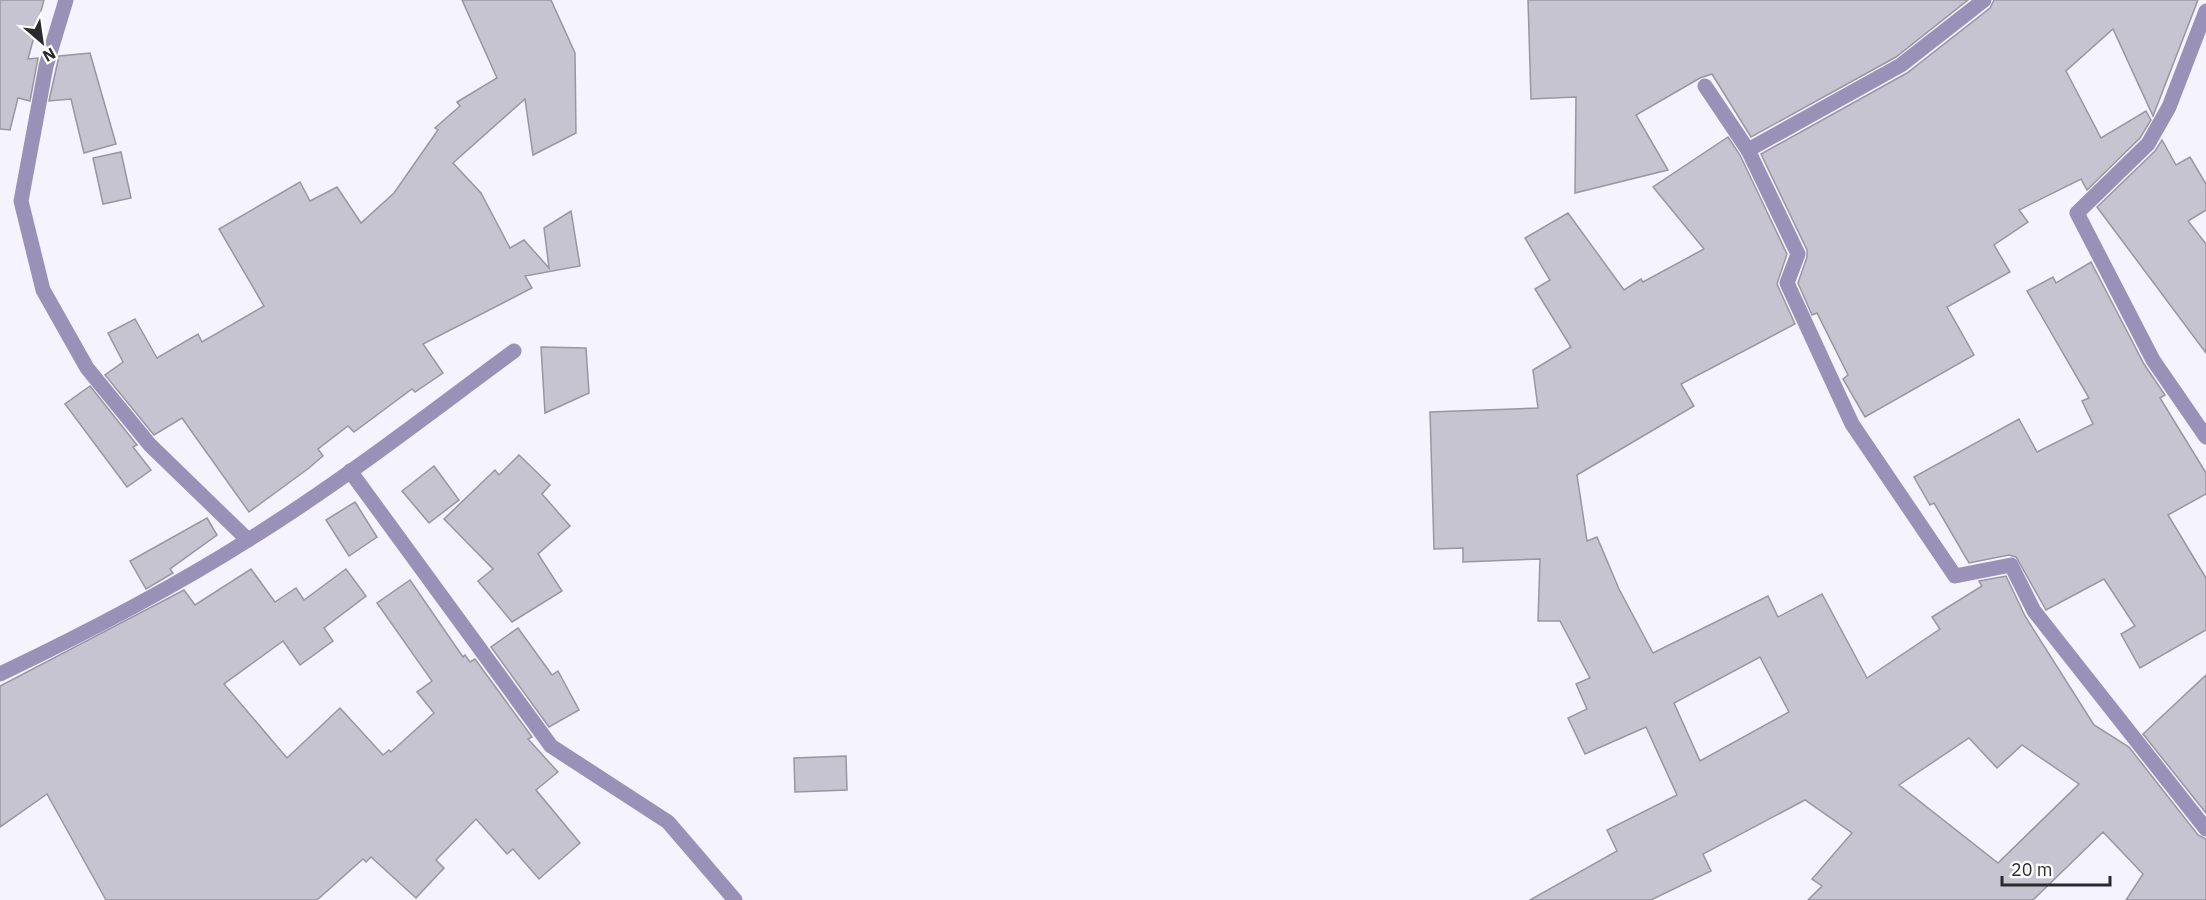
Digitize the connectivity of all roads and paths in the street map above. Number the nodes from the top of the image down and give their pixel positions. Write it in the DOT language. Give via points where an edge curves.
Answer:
graph roads {
  1 [pos="66,0"];
  2 [pos="1984,0"];
  3 [pos="2206,11"];
  4 [pos="1705,86"];
  5 [pos="1749,150"];
  6 [pos="514,351"];
  7 [pos="2206,437"];
  8 [pos="350,471"];
  9 [pos="248,540"];
  10 [pos="0,674"];
  11 [pos="2206,829"];
  12 [pos="735,900"];
  1 -- 9 [label="street" via="46,66 21,201 43,290 87,368 150,445"];
  2 -- 5 [label="street" via="1901,65"];
  3 -- 7 [label="street" via="2169,107 2148,144 2077,213 2153,360"];
  4 -- 5 [label="street"];
  5 -- 11 [label="street" via="1798,254 1787,283 1858,433 1955,576 2011,565 2034,611"];
  6 -- 8 [label="street"];
  8 -- 9 [label="street"];
  8 -- 12 [label="street" via="551,746 668,822"];
  9 -- 10 [label="street" via="70,640"];
}
